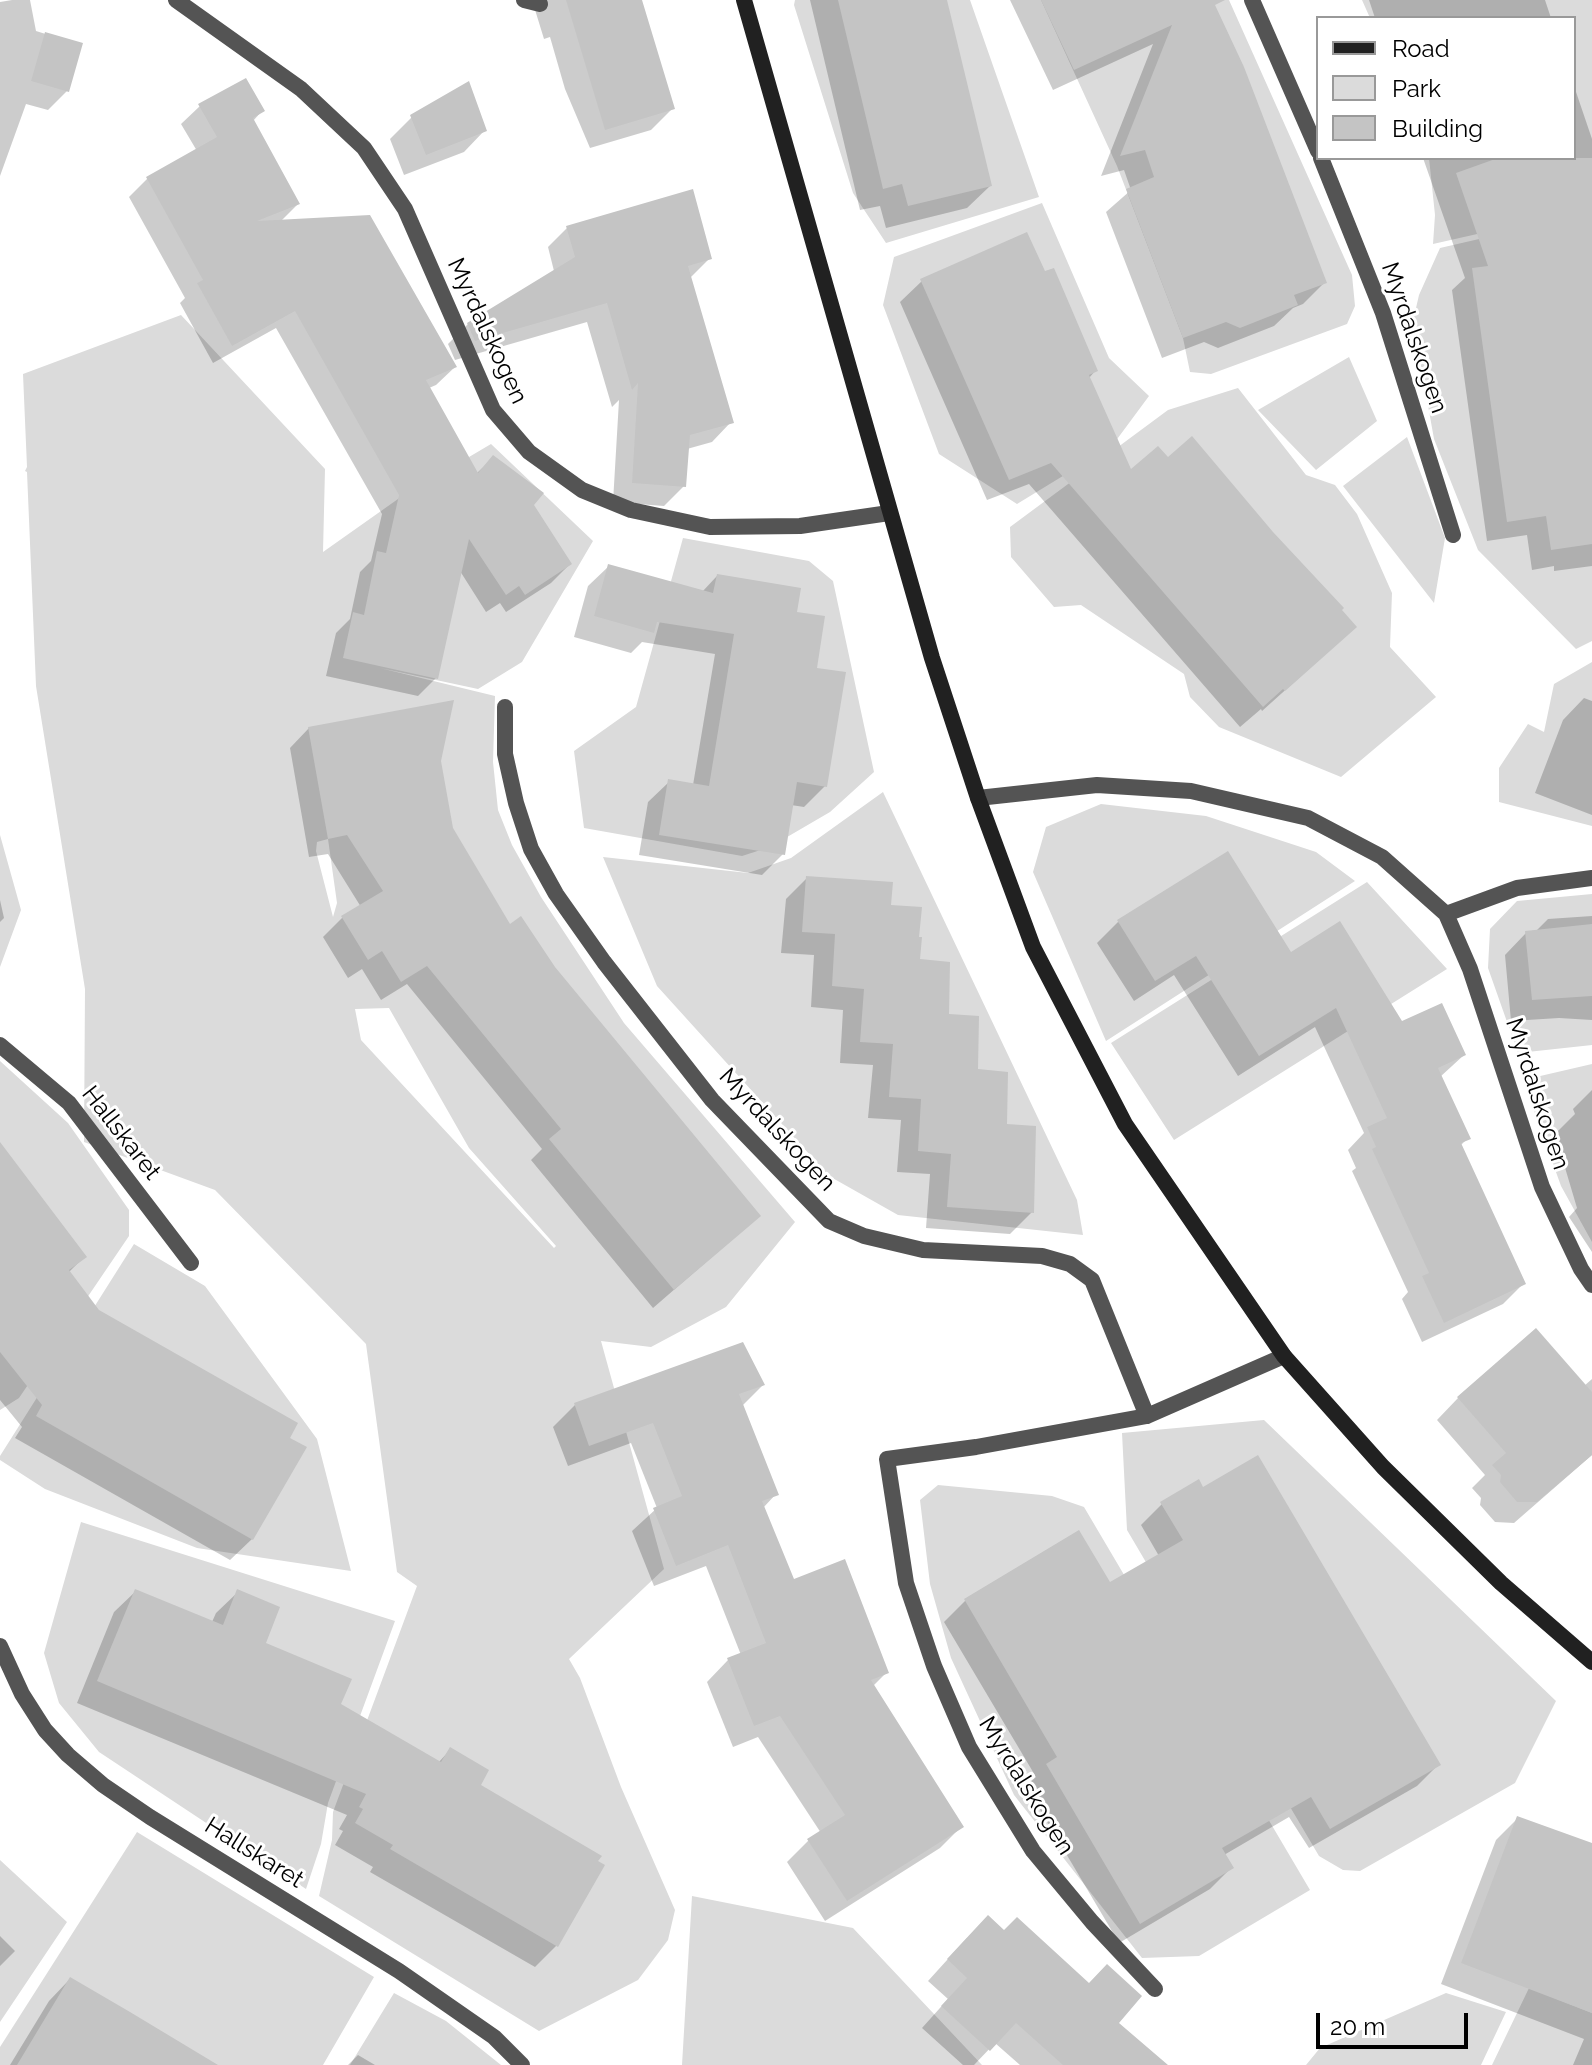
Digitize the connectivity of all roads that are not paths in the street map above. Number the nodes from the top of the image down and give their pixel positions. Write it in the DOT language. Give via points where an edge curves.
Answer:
graph roads {
  1 [pos="176,0"];
  2 [pos="744,0"];
  3 [pos="1252,0"];
  4 [pos="1316,146"];
  5 [pos="1322,160"];
  6 [pos="889,513"];
  7 [pos="1453,535"];
  8 [pos="505,707"];
  9 [pos="978,798"];
  10 [pos="1592,878"];
  11 [pos="1446,914"];
  12 [pos="0,1045"];
  13 [pos="191,1263"];
  14 [pos="1592,1285"];
  15 [pos="1284,1356"];
  16 [pos="1147,1416"];
  17 [pos="0,1646"];
  18 [pos="1592,1662"];
  19 [pos="1155,1989"];
  20 [pos="522,2065"];
  1 -- 6 [label="street, Myrdalskogen" via="301,89 364,148 405,209 493,410 529,452 582,490 631,510 710,527 800,526"];
  2 -- 6 [label="main road"];
  3 -- 4 [label="street"];
  5 -- 7 [label="street, Myrdalskogen" via="1383,313"];
  6 -- 9 [label="main road"];
  8 -- 16 [label="street, Myrdalskogen" via="505,754 531,849 604,962 712,1100 829,1221 864,1236 923,1250 1042,1256 1070,1264 1092,1280"];
  9 -- 11 [label="street, Myrdalskogen" via="1097,785 1191,791 1308,818 1382,857"];
  9 -- 15 [label="main road" via="1033,947 1125,1124"];
  10 -- 11 [label="street" via="1517,888"];
  11 -- 14 [label="street, Myrdalskogen" via="1470,969 1542,1187"];
  12 -- 13 [label="street, Hallskaret" via="69,1103"];
  15 -- 16 [label="street, Myrdalskogen"];
  15 -- 18 [label="main road" via="1383,1467 1501,1583"];
  16 -- 19 [label="street, Myrdalskogen" via="887,1459 906,1583 969,1747 1033,1851"];
  17 -- 20 [label="street, Hallskaret" via="45,1730 103,1785 399,1971 494,2037"];
}
